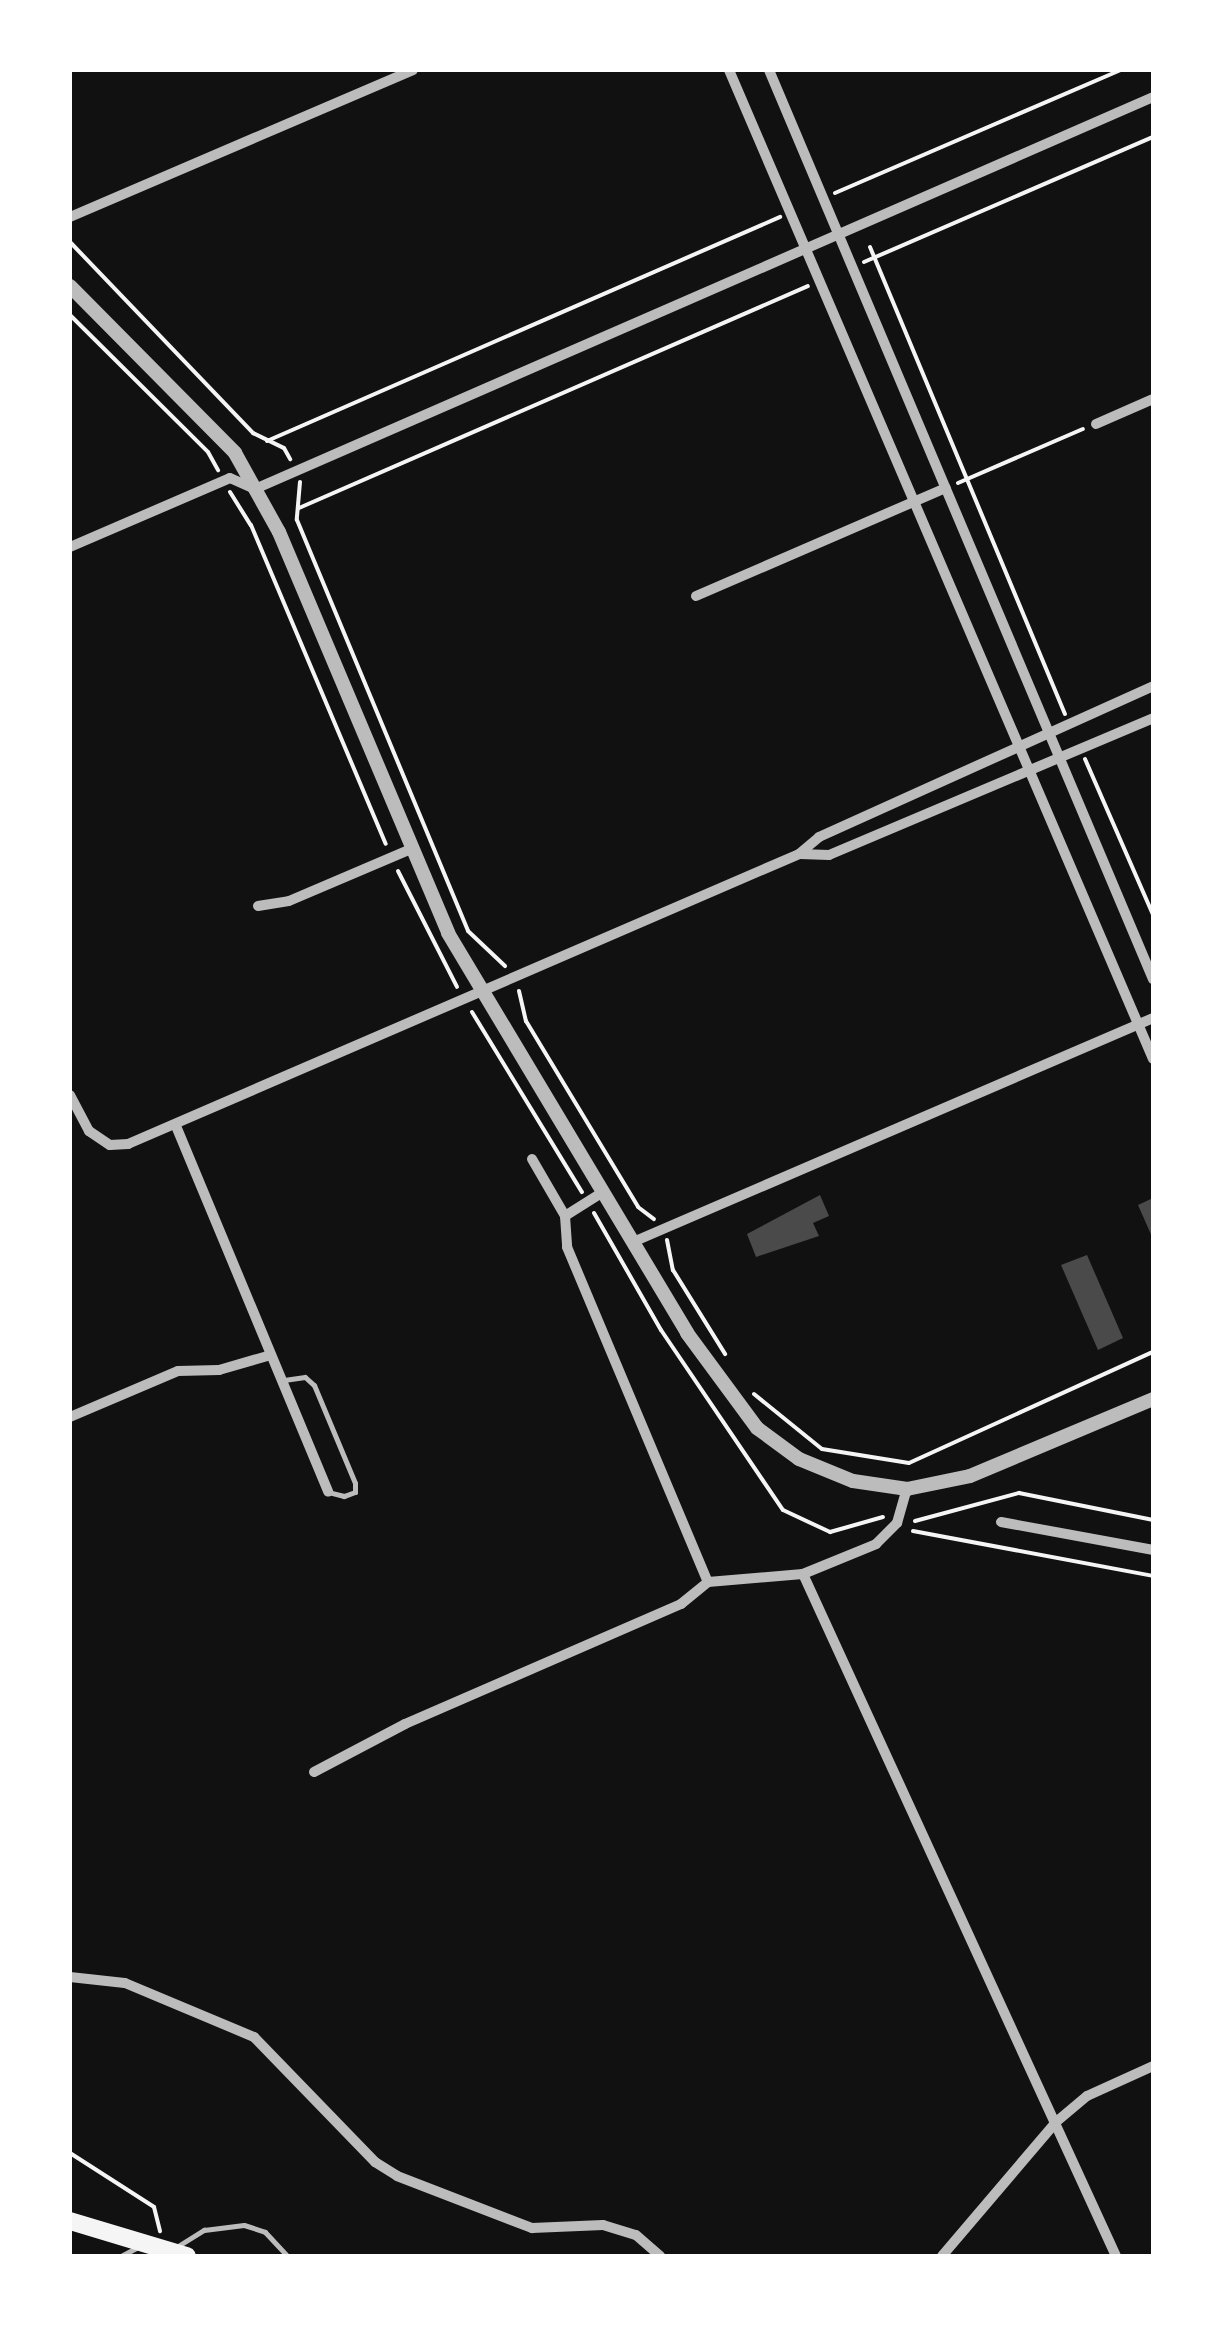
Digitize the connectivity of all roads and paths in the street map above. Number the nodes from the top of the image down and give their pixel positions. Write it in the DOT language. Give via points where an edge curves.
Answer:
graph roads {
  1 [pos="413,70"];
  2 [pos="728,70"];
  3 [pos="769,70"];
  4 [pos="1121,70"];
  5 [pos="1153,97"];
  6 [pos="1153,137"];
  7 [pos="826,197"];
  8 [pos="792,212"];
  9 [pos="70,216"];
  10 [pos="842,231"];
  11 [pos="807,246"];
  12 [pos="870,247"];
  13 [pos="875,258"];
  14 [pos="821,280"];
  15 [pos="70,286"];
  16 [pos="70,315"];
  17 [pos="1153,399"];
  18 [pos="1096,424"];
  19 [pos="267,441"];
  20 [pos="967,479"];
  21 [pos="223,480"];
  22 [pos="946,488"];
  23 [pos="255,489"];
  24 [pos="913,502"];
  25 [pos="299,508"];
  26 [pos="70,547"];
  27 [pos="696,596"];
  28 [pos="1153,686"];
  29 [pos="1153,718"];
  30 [pos="1069,722"];
  31 [pos="1048,730"];
  32 [pos="1018,743"];
  33 [pos="1081,750"];
  34 [pos="1059,758"];
  35 [pos="1030,772"];
  36 [pos="411,849"];
  37 [pos="800,854"];
  38 [pos="392,857"];
  39 [pos="258,906"];
  40 [pos="1153,915"];
  41 [pos="468,931"];
  42 [pos="512,978"];
  43 [pos="1153,980"];
  44 [pos="481,992"];
  45 [pos="464,999"];
  46 [pos="1153,1018"];
  47 [pos="1138,1024"];
  48 [pos="1153,1059"];
  49 [pos="70,1096"];
  50 [pos="176,1126"];
  51 [pos="532,1159"];
  52 [pos="603,1192"];
  53 [pos="587,1201"];
  54 [pos="566,1216"];
  55 [pos="661,1230"];
  56 [pos="633,1242"];
  57 [pos="1153,1352"];
  58 [pos="271,1355"];
  59 [pos="725,1355"];
  60 [pos="281,1381"];
  61 [pos="747,1387"];
  62 [pos="1153,1399"];
  63 [pos="70,1418"];
  64 [pos="907,1490"];
  65 [pos="328,1492"];
  66 [pos="1153,1520"];
  67 [pos="915,1521"];
  68 [pos="1002,1522"];
  69 [pos="913,1531"];
  70 [pos="1153,1550"];
  71 [pos="803,1574"];
  72 [pos="1153,1576"];
  73 [pos="708,1582"];
  74 [pos="314,1772"];
  75 [pos="70,1976"];
  76 [pos="1153,2066"];
  77 [pos="1056,2122"];
  78 [pos="70,2153"];
  79 [pos="70,2221"];
  80 [pos="145,2243"];
  81 [pos="180,2254"];
  82 [pos="122,2256"];
  83 [pos="287,2256"];
  84 [pos="660,2256"];
  85 [pos="942,2256"];
  86 [pos="1116,2256"];
  1 -- 9 [label="street"];
  2 -- 8 [label="street"];
  3 -- 7 [label="street"];
  4 -- 7 [label="path"];
  5 -- 10 [label="street"];
  6 -- 13 [label="path"];
  7 -- 10 [label="street"];
  8 -- 11 [label="street"];
  8 -- 19 [label="path"];
  10 -- 11 [label="street"];
  10 -- 22 [label="street"];
  11 -- 14 [label="street"];
  11 -- 23 [label="street"];
  12 -- 13 [label="path"];
  13 -- 20 [label="path"];
  14 -- 24 [label="street"];
  14 -- 25 [label="path"];
  15 -- 23 [label="street" via="219,430"];
  16 -- 21 [label="path" via="208,452"];
  17 -- 18 [label="street"];
  18 -- 20 [label="path"];
  20 -- 22 [label="path"];
  20 -- 30 [label="path"];
  21 -- 23 [label="street"];
  21 -- 26 [label="street"];
  21 -- 38 [label="path" via="251,525"];
  22 -- 24 [label="street"];
  22 -- 31 [label="street"];
  23 -- 36 [label="street"];
  24 -- 27 [label="street"];
  24 -- 32 [label="street"];
  28 -- 30 [label="street"];
  29 -- 33 [label="street"];
  30 -- 31 [label="street"];
  31 -- 32 [label="street"];
  31 -- 34 [label="street"];
  32 -- 35 [label="street"];
  32 -- 37 [label="street" via="819,837"];
  33 -- 34 [label="street"];
  33 -- 40 [label="path"];
  34 -- 35 [label="street"];
  34 -- 43 [label="street"];
  35 -- 37 [label="street" via="829,855"];
  35 -- 47 [label="street"];
  36 -- 38 [label="street"];
  36 -- 44 [label="street"];
  37 -- 42 [label="street"];
  38 -- 39 [label="street" via="288,902"];
  38 -- 45 [label="path"];
  41 -- 42 [label="path"];
  42 -- 44 [label="street"];
  42 -- 55 [label="path" via="526,1020 638,1207"];
  44 -- 45 [label="street"];
  44 -- 52 [label="street"];
  45 -- 50 [label="street"];
  45 -- 53 [label="path"];
  46 -- 47 [label="street"];
  47 -- 48 [label="street"];
  47 -- 55 [label="street"];
  49 -- 50 [label="street" via="88,1131 110,1145"];
  50 -- 58 [label="street"];
  51 -- 54 [label="street"];
  52 -- 53 [label="street"];
  52 -- 56 [label="street"];
  53 -- 54 [label="street"];
  54 -- 73 [label="street" via="567,1246"];
  55 -- 56 [label="street"];
  55 -- 59 [label="path" via="673,1270"];
  56 -- 64 [label="street" via="727,1394 758,1428 799,1460 853,1481"];
  57 -- 61 [label="path" via="909,1462 822,1449"];
  58 -- 60 [label="street"];
  58 -- 63 [label="street" via="219,1370 178,1371"];
  60 -- 65 [label="street"];
  60 -- 65 [label="lane" via="304,1377 314,1385 355,1482 354,1492 344,1496"];
  62 -- 64 [label="street" via="970,1476"];
  64 -- 71 [label="street" via="897,1523 876,1544"];
  66 -- 67 [label="path" via="1020,1493"];
  68 -- 70 [label="street"];
  69 -- 72 [label="path"];
  71 -- 73 [label="street"];
  71 -- 77 [label="street"];
  73 -- 74 [label="street" via="681,1604 405,1724"];
  75 -- 84 [label="street" via="125,1983 254,2037 375,2162 397,2176 532,2228 603,2224 636,2234"];
  76 -- 77 [label="street" via="1087,2096"];
  77 -- 85 [label="street"];
  77 -- 86 [label="street"];
  78 -- 80 [label="path" via="154,2207 164,2228"];
  79 -- 80 [label="highway"];
  80 -- 81 [label="highway"];
  80 -- 82 [label="lane"];
  81 -- 83 [label="lane" via="204,2230 244,2225 265,2232"];
}
